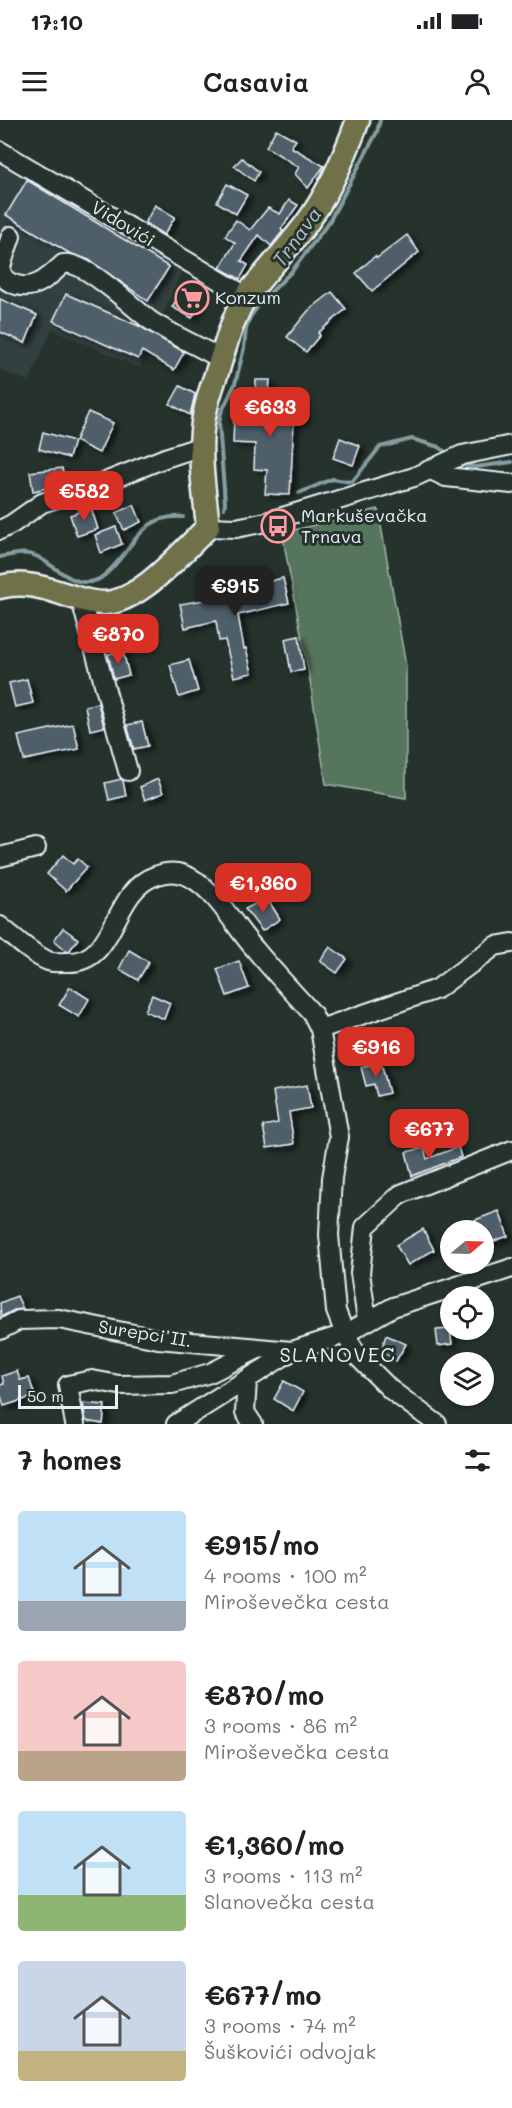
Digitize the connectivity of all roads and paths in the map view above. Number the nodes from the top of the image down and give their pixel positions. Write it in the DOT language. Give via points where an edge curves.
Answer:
graph roads {
  1 [pos="358,120"];
  2 [pos="0,151"];
  3 [pos="11,236"];
  4 [pos="246,296"];
  5 [pos="221,359"];
  6 [pos="202,446"];
  7 [pos="512,446"];
  8 [pos="442,464"];
  9 [pos="512,484"];
  10 [pos="208,527"];
  11 [pos="0,530"];
  12 [pos="0,586"];
  13 [pos="81,600"];
  14 [pos="128,771"];
  15 [pos="36,848"];
  16 [pos="0,857"];
  17 [pos="0,926"];
  18 [pos="512,943"];
  19 [pos="320,1029"];
  20 [pos="512,1150"];
  21 [pos="512,1269"];
  22 [pos="367,1320"];
  23 [pos="0,1330"];
  24 [pos="345,1334"];
  25 [pos="260,1348"];
  26 [pos="292,1351"];
  27 [pos="247,1380"];
  28 [pos="75,1424"];
  29 [pos="176,1424"];
  30 [pos="253,1424"];
  31 [pos="437,1424"];
  1 -- 4 [label="main road" via="329,188 306,224"];
  2 -- 4 [label="street, Vidovići"];
  3 -- 5 [label="street" via="1,269 7,281 32,286 49,278 63,264 74,264 117,291 150,320"];
  4 -- 5 [label="main road"];
  5 -- 6 [label="main road" via="207,401"];
  6 -- 10 [label="main road"];
  6 -- 11 [label="street" via="42,503"];
  7 -- 8 [label="street" via="477,451"];
  8 -- 9 [label="street" via="446,477"];
  8 -- 10 [label="street" via="266,522 236,528"];
  10 -- 13 [label="main road" via="136,592 105,603"];
  12 -- 13 [label="main road" via="36,586"];
  13 -- 14 [label="street"];
  15 -- 16 [label="street"];
  17 -- 19 [label="street" via="49,962 73,963 88,958 100,947 133,889 164,873 181,874 197,882 221,905 238,930 312,1013"];
  18 -- 19 [label="street" via="495,946 437,988"];
  19 -- 24 [label="street" via="339,1137 329,1235 336,1311"];
  20 -- 22 [label="street" via="401,1194 365,1227 360,1273"];
  21 -- 22 [label="street" via="393,1307"];
  22 -- 24 [label="street"];
  23 -- 25 [label="street, Surepci II." via="19,1320 59,1319 158,1339"];
  24 -- 26 [label="street"];
  24 -- 31 [label="street" via="358,1358 391,1390"];
  25 -- 26 [label="street, Surepci II."];
  25 -- 28 [label="street" via="210,1373 172,1384 119,1385 92,1380 68,1385"];
  26 -- 27 [label="street"];
  27 -- 29 [label="street"];
  27 -- 30 [label="street" via="245,1412"];
}
